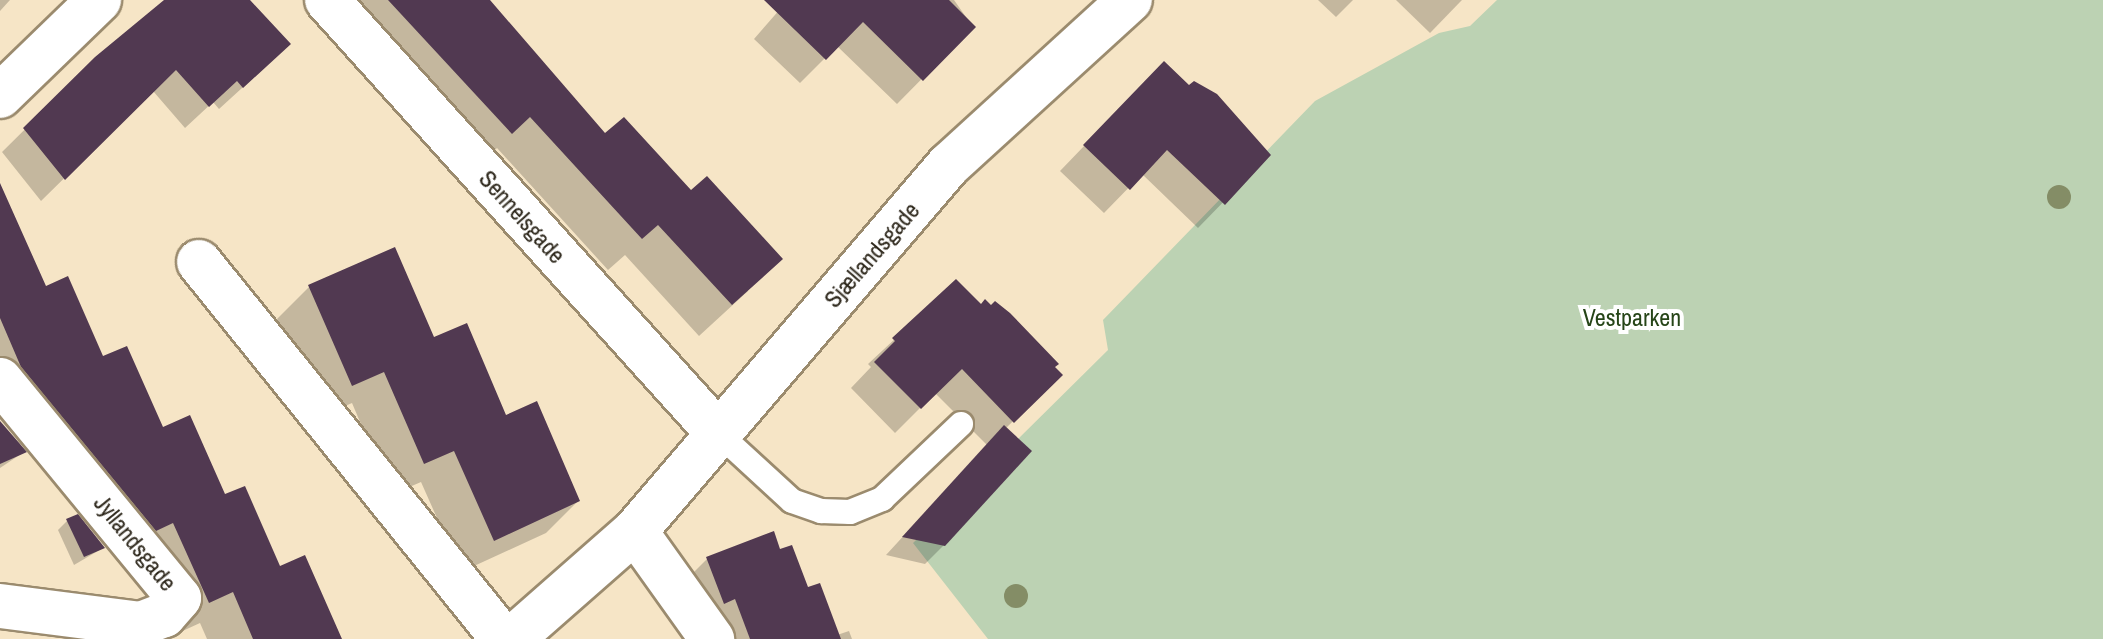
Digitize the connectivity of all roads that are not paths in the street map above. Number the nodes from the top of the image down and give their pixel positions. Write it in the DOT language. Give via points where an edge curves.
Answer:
graph roads {
  1 [pos="99,0"];
  2 [pos="327,0"];
  3 [pos="1130,0"];
  4 [pos="0,96"];
  5 [pos="199,262"];
  6 [pos="0,380"];
  7 [pos="961,424"];
  8 [pos="718,433"];
  9 [pos="635,531"];
  10 [pos="0,606"];
  11 [pos="503,639"];
  12 [pos="512,639"];
  13 [pos="712,639"];
  1 -- 4 [label="street"];
  2 -- 8 [label="street, Sennelsgade"];
  3 -- 8 [label="street, Sjællandsgade" via="949,165"];
  5 -- 11 [label="street"];
  6 -- 10 [label="street, Jyllandsgade" via="179,598 164,615 141,624"];
  7 -- 8 [label="lane" via="882,499 850,512 821,511 792,501"];
  8 -- 9 [label="street, Sjællandsgade"];
  9 -- 12 [label="street, Sjællandsgade"];
  9 -- 13 [label="street"];
}
